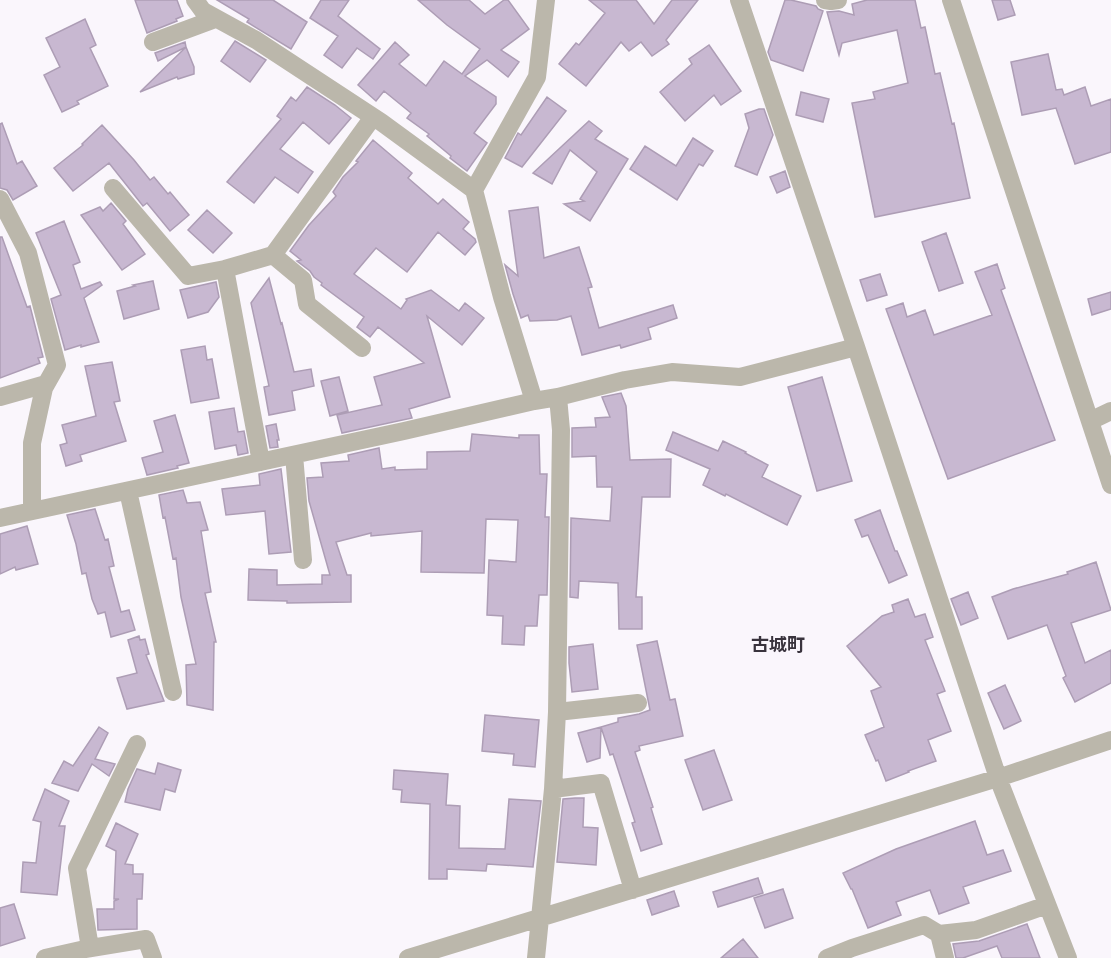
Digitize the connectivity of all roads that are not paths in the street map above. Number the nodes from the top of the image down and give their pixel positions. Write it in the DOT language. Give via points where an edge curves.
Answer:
graph roads {
  1 [pos="195,0"];
  2 [pos="546,0"];
  3 [pos="739,0"];
  4 [pos="825,0"];
  5 [pos="838,0"];
  6 [pos="951,0"];
  7 [pos="215,19"];
  8 [pos="153,42"];
  9 [pos="373,117"];
  10 [pos="114,188"];
  11 [pos="474,189"];
  12 [pos="2,204"];
  13 [pos="273,255"];
  14 [pos="225,269"];
  15 [pos="856,347"];
  16 [pos="362,348"];
  17 [pos="46,384"];
  18 [pos="0,397"];
  19 [pos="558,397"];
  20 [pos="534,401"];
  21 [pos="1111,411"];
  22 [pos="1090,421"];
  23 [pos="294,455"];
  24 [pos="261,462"];
  25 [pos="1111,485"];
  26 [pos="128,491"];
  27 [pos="32,512"];
  28 [pos="0,518"];
  29 [pos="303,560"];
  30 [pos="173,692"];
  31 [pos="638,704"];
  32 [pos="557,712"];
  33 [pos="1111,740"];
  34 [pos="137,744"];
  35 [pos="998,778"];
  36 [pos="553,789"];
  37 [pos="633,890"];
  38 [pos="1047,905"];
  39 [pos="539,919"];
  40 [pos="939,934"];
  41 [pos="90,948"];
  42 [pos="45,958"];
  43 [pos="153,958"];
  44 [pos="408,958"];
  45 [pos="536,958"];
  46 [pos="827,958"];
  47 [pos="945,958"];
  48 [pos="1068,958"];
  1 -- 7 [label="street"];
  2 -- 11 [label="street" via="537,77"];
  3 -- 15 [label="street"];
  4 -- 5 [label="street"];
  6 -- 22 [label="street"];
  7 -- 8 [label="street"];
  7 -- 9 [label="street" via="256,40"];
  9 -- 11 [label="street"];
  9 -- 13 [label="street"];
  10 -- 14 [label="street" via="188,276"];
  11 -- 20 [label="street"];
  12 -- 17 [label="street" via="28,253 57,364"];
  13 -- 14 [label="street"];
  13 -- 16 [label="street" via="303,280 307,304"];
  14 -- 24 [label="street"];
  15 -- 19 [label="street" via="740,377 672,372"];
  15 -- 35 [label="street"];
  17 -- 18 [label="street"];
  17 -- 27 [label="street" via="32,443"];
  19 -- 20 [label="street"];
  19 -- 32 [label="street" via="561,430"];
  20 -- 23 [label="street"];
  21 -- 22 [label="street"];
  22 -- 25 [label="street"];
  23 -- 24 [label="street"];
  23 -- 29 [label="street"];
  24 -- 26 [label="street"];
  26 -- 27 [label="street"];
  26 -- 30 [label="street"];
  27 -- 28 [label="street"];
  31 -- 32 [label="street"];
  32 -- 36 [label="street"];
  33 -- 35 [label="street"];
  34 -- 41 [label="street" via="77,868"];
  35 -- 37 [label="street"];
  35 -- 38 [label="street"];
  36 -- 37 [label="street" via="600,783"];
  36 -- 39 [label="street"];
  37 -- 39 [label="street"];
  38 -- 40 [label="street" via="976,930"];
  38 -- 48 [label="street"];
  39 -- 44 [label="street"];
  39 -- 45 [label="street"];
  40 -- 46 [label="street" via="924,926"];
  40 -- 47 [label="street"];
  41 -- 42 [label="street"];
  41 -- 43 [label="street" via="146,939"];
}
